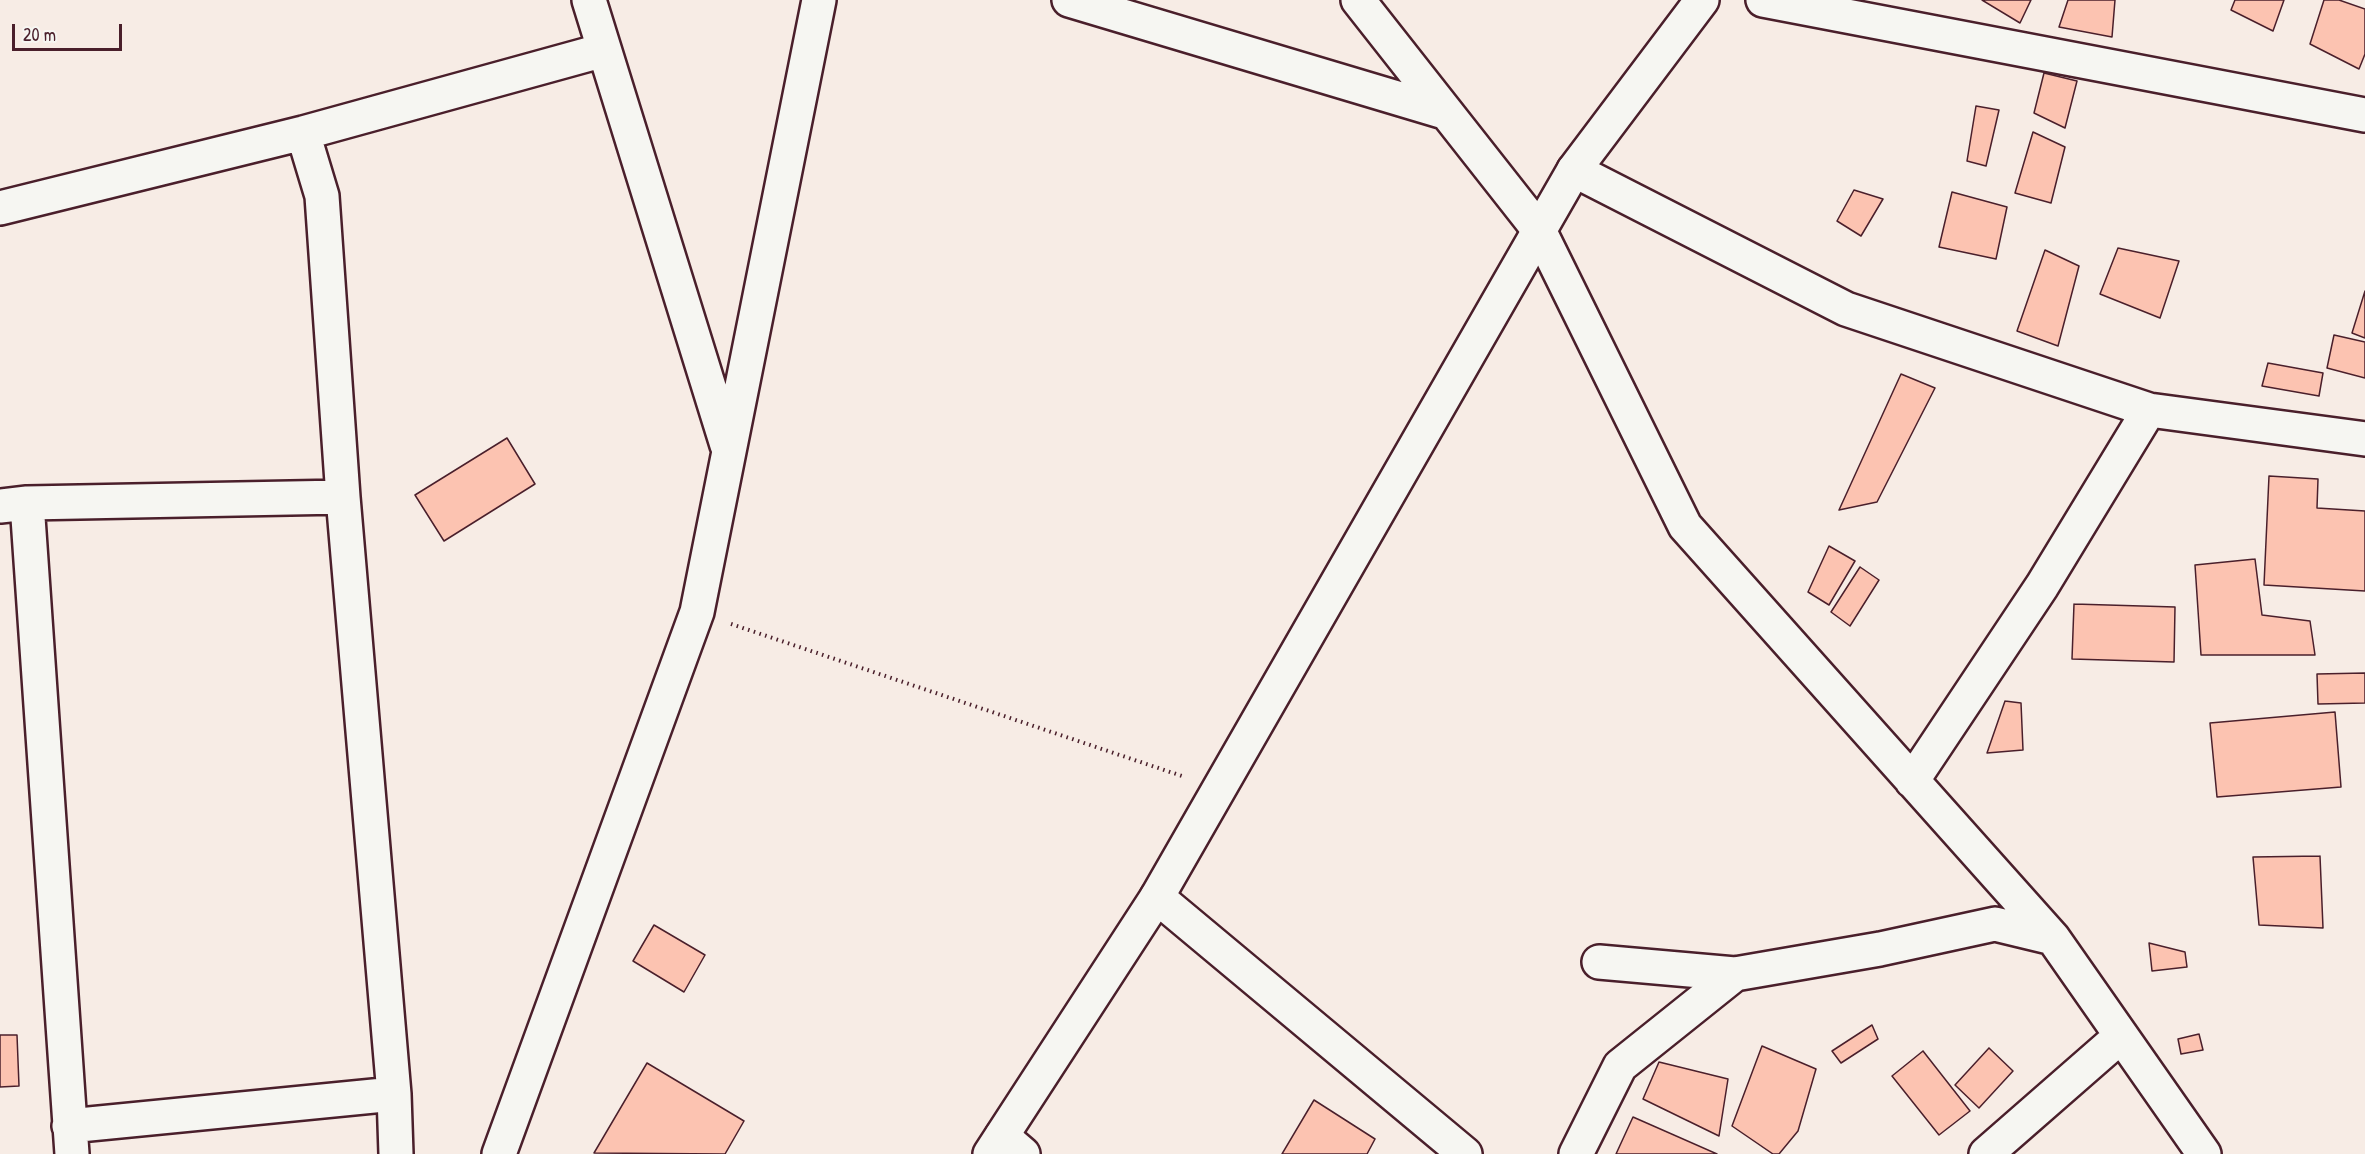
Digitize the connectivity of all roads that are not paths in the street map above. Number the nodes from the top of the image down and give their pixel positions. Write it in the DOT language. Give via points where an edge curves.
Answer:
graph roads {
  1 [pos="589,0"];
  2 [pos="819,0"];
  3 [pos="1069,0"];
  4 [pos="1358,0"];
  5 [pos="1702,0"];
  6 [pos="1763,0"];
  7 [pos="604,50"];
  8 [pos="1444,112"];
  9 [pos="2365,115"];
  10 [pos="303,133"];
  11 [pos="1574,170"];
  12 [pos="0,208"];
  13 [pos="1539,230"];
  14 [pos="2149,410"];
  15 [pos="2365,439"];
  16 [pos="728,448"];
  17 [pos="343,497"];
  18 [pos="14,505"];
  19 [pos="1912,781"];
  20 [pos="1157,897"];
  21 [pos="2053,938"];
  22 [pos="1599,962"];
  23 [pos="1735,974"];
  24 [pos="2121,1036"];
  25 [pos="394,1094"];
  26 [pos="70,1140"];
  27 [pos="1005,1148"];
  28 [pos="396,1154"];
  29 [pos="499,1154"];
  30 [pos="1465,1154"];
  31 [pos="1576,1154"];
  32 [pos="1986,1154"];
  33 [pos="2204,1154"];
  1 -- 7 [label="street"];
  2 -- 16 [label="street"];
  3 -- 8 [label="street"];
  4 -- 8 [label="street"];
  5 -- 11 [label="street"];
  6 -- 9 [label="street"];
  7 -- 10 [label="street"];
  7 -- 16 [label="street"];
  8 -- 13 [label="street"];
  10 -- 12 [label="street"];
  10 -- 17 [label="street" via="322,196"];
  11 -- 13 [label="street"];
  11 -- 14 [label="street" via="1846,309"];
  13 -- 19 [label="street" via="1685,526"];
  13 -- 20 [label="street"];
  14 -- 15 [label="street"];
  14 -- 19 [label="street" via="2042,586"];
  16 -- 29 [label="street" via="697,612"];
  17 -- 18 [label="street"];
  17 -- 25 [label="street"];
  18 -- 26 [label="street"];
  19 -- 21 [label="street"];
  20 -- 27 [label="street"];
  20 -- 30 [label="street"];
  21 -- 23 [label="street" via="1995,924"];
  21 -- 24 [label="street"];
  22 -- 23 [label="street"];
  23 -- 31 [label="street" via="1620,1066"];
  24 -- 32 [label="street"];
  24 -- 33 [label="street"];
  25 -- 26 [label="street"];
  25 -- 28 [label="street"];
}
